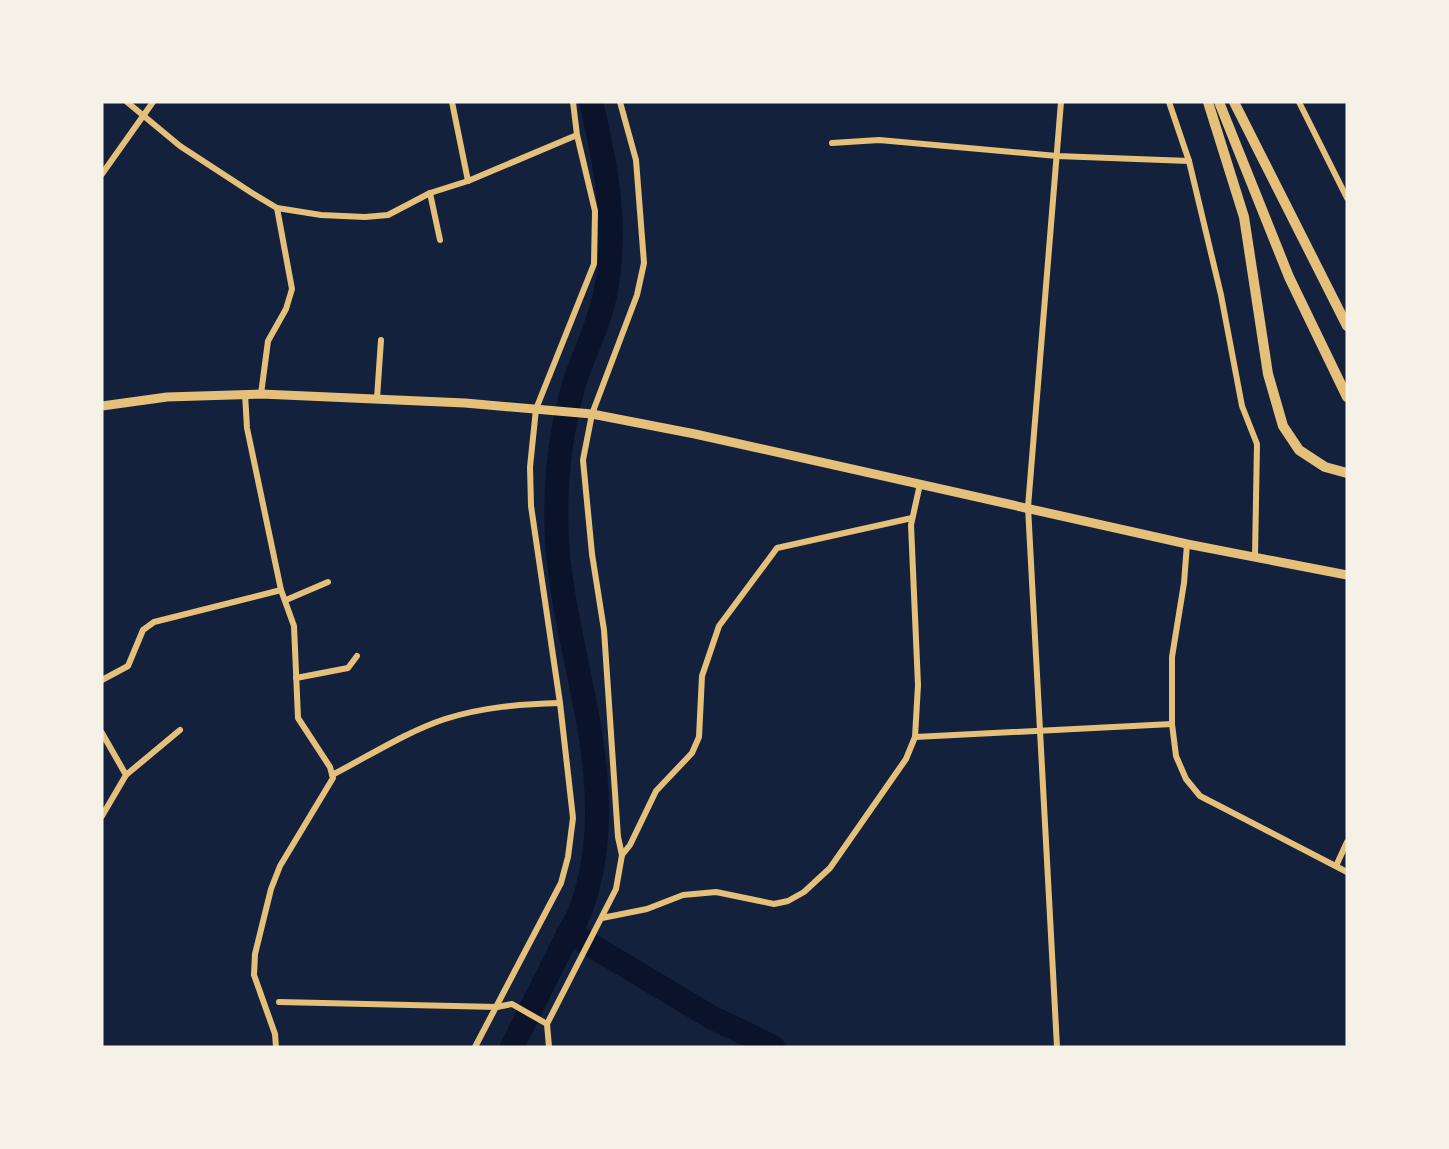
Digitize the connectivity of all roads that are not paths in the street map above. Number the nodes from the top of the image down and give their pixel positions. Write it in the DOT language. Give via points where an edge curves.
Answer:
graph roads {
  1 [pos="127,102"];
  2 [pos="153,102"];
  3 [pos="452,102"];
  4 [pos="574,102"];
  5 [pos="620,102"];
  6 [pos="1061,102"];
  7 [pos="1169,102"];
  8 [pos="1208,102"];
  9 [pos="1219,102"];
  10 [pos="1234,102"];
  11 [pos="1299,102"];
  12 [pos="145,116"];
  13 [pos="577,135"];
  14 [pos="832,142"];
  15 [pos="1057,156"];
  16 [pos="1189,161"];
  17 [pos="102,174"];
  18 [pos="468,182"];
  19 [pos="430,193"];
  20 [pos="1347,198"];
  21 [pos="277,208"];
  22 [pos="440,240"];
  23 [pos="1347,326"];
  24 [pos="381,340"];
  25 [pos="245,394"];
  26 [pos="261,394"];
  27 [pos="1347,397"];
  28 [pos="377,398"];
  29 [pos="102,406"];
  30 [pos="536,409"];
  31 [pos="592,414"];
  32 [pos="1347,473"];
  33 [pos="920,484"];
  34 [pos="1028,507"];
  35 [pos="912,518"];
  36 [pos="1187,544"];
  37 [pos="1255,556"];
  38 [pos="1347,575"];
  39 [pos="328,582"];
  40 [pos="282,590"];
  41 [pos="286,600"];
  42 [pos="357,656"];
  43 [pos="296,678"];
  44 [pos="102,680"];
  45 [pos="560,703"];
  46 [pos="1172,724"];
  47 [pos="180,730"];
  48 [pos="1040,731"];
  49 [pos="102,733"];
  50 [pos="915,737"];
  51 [pos="126,775"];
  52 [pos="333,775"];
  53 [pos="102,816"];
  54 [pos="1347,842"];
  55 [pos="622,855"];
  56 [pos="1336,866"];
  57 [pos="1347,872"];
  58 [pos="602,918"];
  59 [pos="279,1002"];
  60 [pos="497,1007"];
  61 [pos="544,1022"];
  62 [pos="276,1047"];
  63 [pos="475,1047"];
  64 [pos="549,1047"];
  65 [pos="1057,1047"];
  1 -- 12 [label="street"];
  2 -- 12 [label="street"];
  3 -- 18 [label="street"];
  4 -- 13 [label="street"];
  5 -- 31 [label="street" via="636,160 644,263 636,296"];
  6 -- 15 [label="street"];
  7 -- 16 [label="street"];
  8 -- 32 [label="highway" via="1244,217 1268,374 1283,426 1299,450 1325,467"];
  9 -- 27 [label="highway" via="1289,277"];
  10 -- 23 [label="highway"];
  11 -- 20 [label="street"];
  12 -- 17 [label="street"];
  12 -- 21 [label="street" via="209,166"];
  13 -- 18 [label="street"];
  13 -- 30 [label="street" via="596,212 594,264"];
  14 -- 15 [label="street" via="879,140"];
  15 -- 16 [label="street"];
  15 -- 34 [label="street"];
  16 -- 37 [label="street" via="1242,406 1257,444"];
  18 -- 19 [label="street"];
  19 -- 21 [label="street" via="388,215 365,218"];
  19 -- 22 [label="street"];
  21 -- 26 [label="street" via="292,289 268,341"];
  24 -- 28 [label="street"];
  25 -- 26 [label="main road"];
  25 -- 29 [label="main road" via="167,397"];
  25 -- 40 [label="street" via="247,428"];
  26 -- 28 [label="main road"];
  28 -- 30 [label="main road"];
  30 -- 31 [label="main road"];
  30 -- 45 [label="street" via="530,467 531,506"];
  31 -- 33 [label="main road"];
  31 -- 55 [label="street" via="583,460 604,630"];
  33 -- 34 [label="main road"];
  33 -- 35 [label="street"];
  34 -- 36 [label="main road"];
  34 -- 48 [label="street"];
  35 -- 50 [label="street" via="918,685"];
  35 -- 55 [label="street" via="777,548 719,626 702,676 699,737 692,753 656,791"];
  36 -- 37 [label="main road"];
  36 -- 46 [label="street" via="1172,657"];
  37 -- 38 [label="main road"];
  39 -- 41 [label="street"];
  40 -- 41 [label="street"];
  40 -- 44 [label="street" via="154,622 143,630 129,666"];
  41 -- 43 [label="street" via="294,626"];
  42 -- 43 [label="street" via="348,668"];
  43 -- 52 [label="street" via="298,718"];
  45 -- 52 [label="street" via="507,705 447,718"];
  45 -- 60 [label="street" via="573,818 568,857 561,883 538,932"];
  46 -- 48 [label="street"];
  46 -- 56 [label="street" via="1176,756 1186,779 1200,796"];
  47 -- 51 [label="street"];
  48 -- 50 [label="street"];
  48 -- 65 [label="street"];
  49 -- 51 [label="street"];
  50 -- 58 [label="street" via="906,759 873,808 830,868 804,892 774,904 716,892 683,895 647,909"];
  51 -- 53 [label="street"];
  52 -- 62 [label="street" via="280,866 255,954 254,975"];
  54 -- 56 [label="street"];
  55 -- 58 [label="street" via="616,889"];
  56 -- 57 [label="street"];
  58 -- 61 [label="street"];
  59 -- 60 [label="street"];
  60 -- 61 [label="street" via="512,1004"];
  60 -- 63 [label="street"];
  61 -- 64 [label="street"];
}
